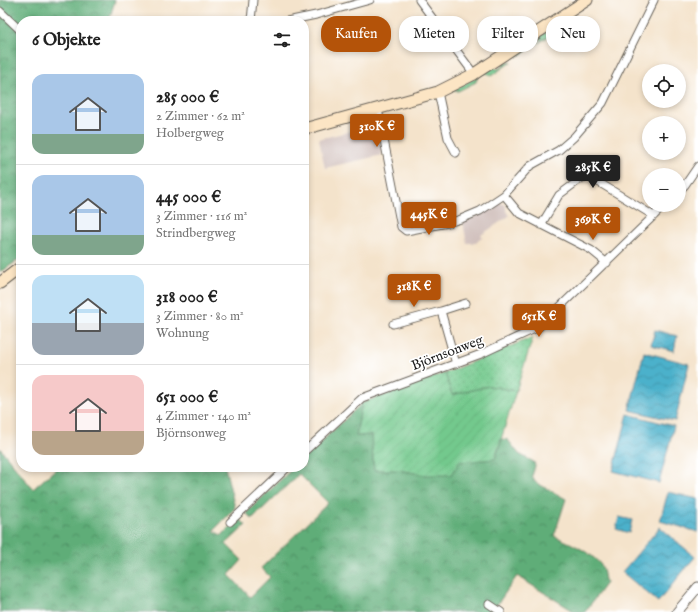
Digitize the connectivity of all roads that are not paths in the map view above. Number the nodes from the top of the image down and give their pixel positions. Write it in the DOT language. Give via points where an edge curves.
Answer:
graph roads {
  1 [pos="253,0"];
  2 [pos="370,0"];
  3 [pos="419,0"];
  4 [pos="587,0"];
  5 [pos="654,0"];
  6 [pos="0,11"];
  7 [pos="251,16"];
  8 [pos="309,16"];
  9 [pos="16,27"];
  10 [pos="474,74"];
  11 [pos="438,92"];
  12 [pos="378,109"];
  13 [pos="309,128"];
  14 [pos="456,153"];
  15 [pos="698,166"];
  16 [pos="686,184"];
  17 [pos="504,195"];
  18 [pos="658,212"];
  19 [pos="654,216"];
  20 [pos="541,225"];
  21 [pos="607,263"];
  22 [pos="16,271"];
  23 [pos="0,283"];
  24 [pos="466,303"];
  25 [pos="441,311"];
  26 [pos="393,324"];
  27 [pos="456,364"];
  28 [pos="309,447"];
  29 [pos="283,472"];
  30 [pos="230,522"];
  31 [pos="698,587"];
  32 [pos="489,604"];
  33 [pos="501,612"];
  34 [pos="677,612"];
  1 -- 7 [label="street"];
  2 -- 8 [label="street"];
  3 -- 10 [label="street"];
  4 -- 10 [label="main road"];
  5 -- 17 [label="street" via="603,103 574,137 558,150 530,166"];
  6 -- 9 [label="street"];
  10 -- 11 [label="main road"];
  11 -- 12 [label="main road"];
  11 -- 14 [label="street" via="448,138"];
  12 -- 13 [label="main road"];
  12 -- 17 [label="street" via="401,227 406,230 461,220"];
  15 -- 16 [label="street"];
  17 -- 20 [label="street" via="519,212"];
  18 -- 19 [label="street, Björnsonweg"];
  19 -- 20 [label="street" via="590,177 582,178 559,195"];
  19 -- 21 [label="street, Björnsonweg"];
  20 -- 21 [label="street" via="591,250"];
  21 -- 27 [label="street, Björnsonweg" via="540,327"];
  22 -- 23 [label="main road"];
  24 -- 25 [label="street"];
  25 -- 26 [label="street"];
  25 -- 27 [label="street"];
  27 -- 28 [label="street, Björnsonweg" via="362,398"];
  29 -- 30 [label="street"];
  31 -- 34 [label="street"];
  32 -- 33 [label="street"];
}
